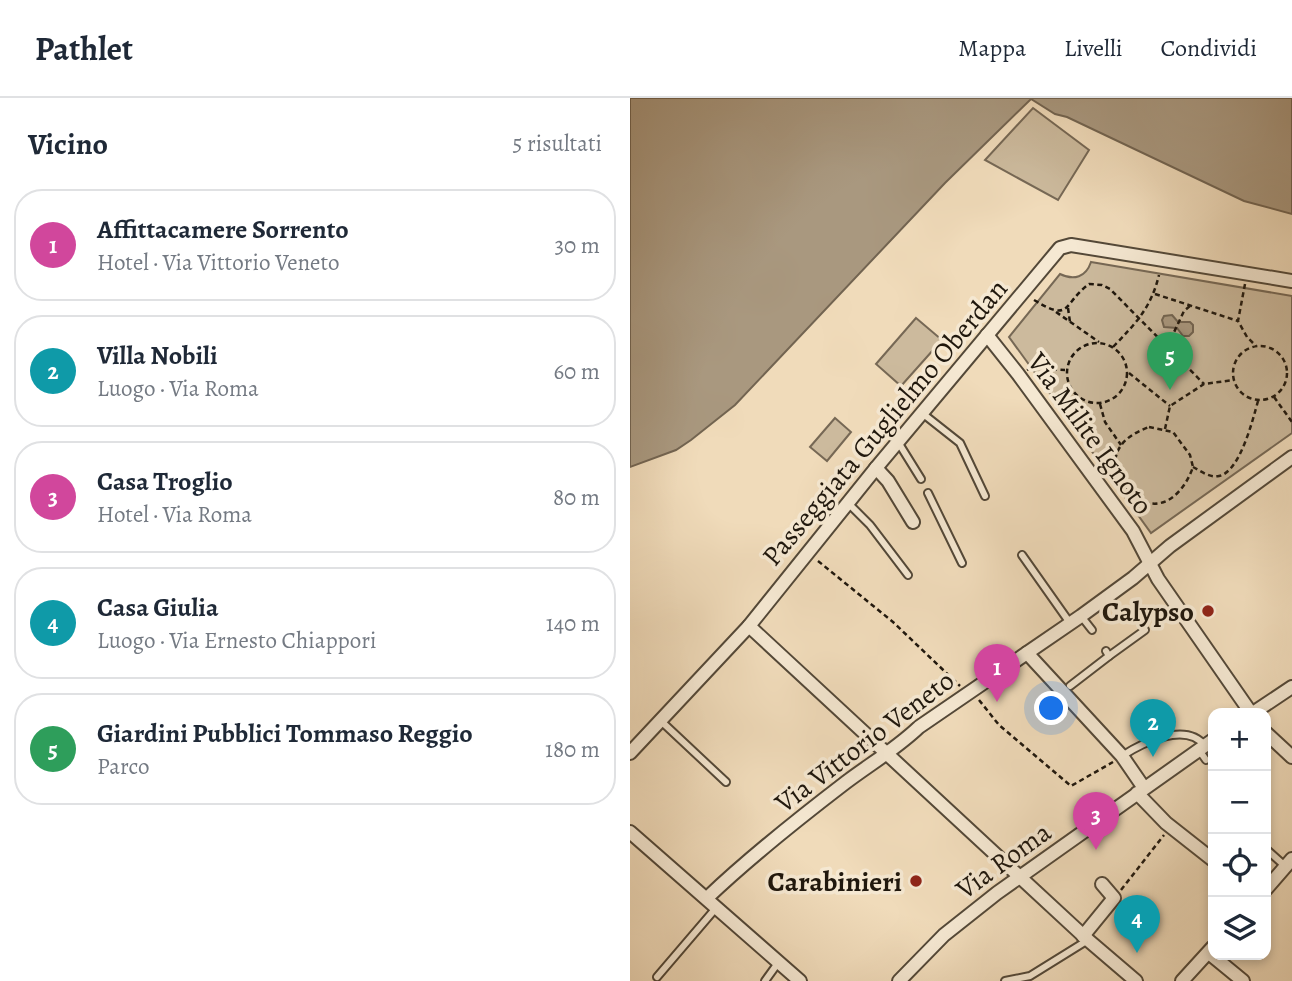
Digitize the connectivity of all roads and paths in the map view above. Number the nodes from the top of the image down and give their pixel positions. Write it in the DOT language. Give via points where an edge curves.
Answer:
graph roads {
  1 [pos="1247,274"];
  2 [pos="1159,275"];
  3 [pos="1292,281"];
  4 [pos="1022,293"];
  5 [pos="1155,294"];
  6 [pos="1190,306"];
  7 [pos="1068,308"];
  8 [pos="1055,312"];
  9 [pos="1139,320"];
  10 [pos="1238,321"];
  11 [pos="1070,322"];
  12 [pos="986,335"];
  13 [pos="1099,342"];
  14 [pos="1256,346"];
  15 [pos="1113,347"];
  16 [pos="1167,347"];
  17 [pos="1066,370"];
  18 [pos="1128,372"];
  19 [pos="1290,372"];
  20 [pos="1018,374"];
  21 [pos="1234,380"];
  22 [pos="1204,384"];
  23 [pos="1274,397"];
  24 [pos="1258,401"];
  25 [pos="1100,403"];
  26 [pos="1170,406"];
  27 [pos="922,413"];
  28 [pos="1292,422"];
  29 [pos="1165,429"];
  30 [pos="898,442"];
  31 [pos="1121,444"];
  32 [pos="1290,462"];
  33 [pos="1193,467"];
  34 [pos="876,468"];
  35 [pos="921,479"];
  36 [pos="928,493"];
  37 [pos="985,496"];
  38 [pos="848,503"];
  39 [pos="913,522"];
  40 [pos="807,553"];
  41 [pos="1023,555"];
  42 [pos="962,563"];
  43 [pos="1150,563"];
  44 [pos="908,575"];
  45 [pos="1076,619"];
  46 [pos="748,626"];
  47 [pos="1092,630"];
  48 [pos="1145,630"];
  49 [pos="1027,653"];
  50 [pos="1070,686"];
  51 [pos="1292,687"];
  52 [pos="967,694"];
  53 [pos="1248,708"];
  54 [pos="1260,708"];
  55 [pos="662,722"];
  56 [pos="1271,738"];
  57 [pos="1206,749"];
  58 [pos="630,753"];
  59 [pos="887,754"];
  60 [pos="1122,756"];
  61 [pos="1292,757"];
  62 [pos="726,782"];
  63 [pos="1140,790"];
  64 [pos="1170,826"];
  65 [pos="630,832"];
  66 [pos="1271,853"];
  67 [pos="1208,856"];
  68 [pos="1290,866"];
  69 [pos="1022,877"];
  70 [pos="1102,884"];
  71 [pos="1271,884"];
  72 [pos="1114,898"];
  73 [pos="712,902"];
  74 [pos="1086,938"];
  75 [pos="1208,953"];
  76 [pos="1221,960"];
  77 [pos="779,962"];
  78 [pos="657,977"];
  79 [pos="765,981"];
  80 [pos="800,981"];
  81 [pos="899,981"];
  82 [pos="1005,981"];
  83 [pos="1136,981"];
  84 [pos="1182,981"];
  85 [pos="1243,981"];
  1 -- 3 [label="street"];
  1 -- 4 [label="street, Passeggiata Guglielmo Oberdan" via="1071,245 1058,250"];
  1 -- 10 [label="path"];
  2 -- 5 [label="path"];
  4 -- 8 [label="path"];
  4 -- 12 [label="street, Passeggiata Guglielmo Oberdan"];
  5 -- 6 [label="path"];
  5 -- 9 [label="path"];
  6 -- 10 [label="path"];
  6 -- 16 [label="path"];
  7 -- 8 [label="path"];
  7 -- 9 [label="path" via="1082,289 1096,284 1110,289"];
  7 -- 11 [label="path"];
  8 -- 11 [label="path"];
  9 -- 15 [label="path"];
  9 -- 16 [label="path"];
  10 -- 14 [label="path"];
  11 -- 13 [label="path"];
  12 -- 20 [label="street, Via Milite Ignoto"];
  12 -- 27 [label="street, Passeggiata Guglielmo Oberdan"];
  13 -- 15 [label="path"];
  13 -- 17 [label="path" via="1074,353"];
  14 -- 19 [label="path" via="1274,349"];
  14 -- 21 [label="path" via="1240,355"];
  15 -- 18 [label="path" via="1123,356"];
  16 -- 22 [label="path"];
  17 -- 20 [label="path" via="1031,368"];
  17 -- 25 [label="path" via="1077,397"];
  18 -- 25 [label="path" via="1122,391"];
  18 -- 26 [label="path"];
  19 -- 23 [label="path"];
  20 -- 43 [label="street, Via Milite Ignoto" via="1133,531"];
  21 -- 22 [label="path"];
  21 -- 24 [label="path" via="1243,394"];
  22 -- 26 [label="path"];
  23 -- 24 [label="path"];
  23 -- 28 [label="path"];
  24 -- 33 [label="path" via="1246,439 1228,471 1214,476"];
  25 -- 31 [label="path" via="1105,422"];
  26 -- 29 [label="path"];
  27 -- 30 [label="street, Passeggiata Guglielmo Oberdan"];
  27 -- 37 [label="lane" via="960,443"];
  29 -- 31 [label="path" via="1133,432"];
  29 -- 33 [label="path" via="1178,436"];
  30 -- 34 [label="street, Passeggiata Guglielmo Oberdan"];
  30 -- 35 [label="lane"];
  31 -- 33 [label="path" via="1115,454 1116,474 1145,502 1165,503 1176,496"];
  32 -- 43 [label="street, Via Vittorio Veneto"];
  34 -- 38 [label="street, Passeggiata Guglielmo Oberdan"];
  34 -- 39 [label="street"];
  36 -- 42 [label="lane"];
  38 -- 40 [label="street, Passeggiata Guglielmo Oberdan"];
  38 -- 44 [label="lane"];
  40 -- 46 [label="street, Passeggiata Guglielmo Oberdan"];
  40 -- 52 [label="path" via="893,622"];
  41 -- 45 [label="lane"];
  43 -- 45 [label="street, Via Vittorio Veneto"];
  43 -- 53 [label="street, Via Milite Ignoto"];
  45 -- 47 [label="lane"];
  45 -- 49 [label="street, Via Vittorio Veneto"];
  46 -- 55 [label="street, Passeggiata Guglielmo Oberdan"];
  46 -- 59 [label="street"];
  48 -- 50 [label="lane" via="1108,653"];
  49 -- 52 [label="street, Via Vittorio Veneto"];
  49 -- 60 [label="street"];
  51 -- 54 [label="street"];
  52 -- 59 [label="street, Via Vittorio Veneto"];
  52 -- 60 [label="path" via="982,702 999,725 1071,786"];
  55 -- 58 [label="street, Passeggiata Guglielmo Oberdan"];
  55 -- 62 [label="lane"];
  56 -- 61 [label="street"];
  57 -- 60 [label="lane" via="1192,737 1171,736"];
  57 -- 63 [label="street, Via Roma"];
  59 -- 69 [label="street"];
  59 -- 73 [label="street, Via Vittorio Veneto" via="806,813"];
  60 -- 63 [label="street"];
  63 -- 64 [label="street"];
  63 -- 69 [label="street, Via Roma"];
  64 -- 67 [label="street"];
  64 -- 72 [label="path"];
  65 -- 73 [label="street"];
  66 -- 68 [label="lane"];
  68 -- 71 [label="street"];
  69 -- 74 [label="street"];
  69 -- 81 [label="street, Via Roma" via="944,935"];
  70 -- 72 [label="street"];
  72 -- 74 [label="street"];
  73 -- 77 [label="street"];
  73 -- 78 [label="lane"];
  74 -- 82 [label="lane" via="1030,976"];
  74 -- 83 [label="street"];
  75 -- 84 [label="street"];
  76 -- 85 [label="street"];
  77 -- 79 [label="lane"];
  77 -- 80 [label="street"];
}
